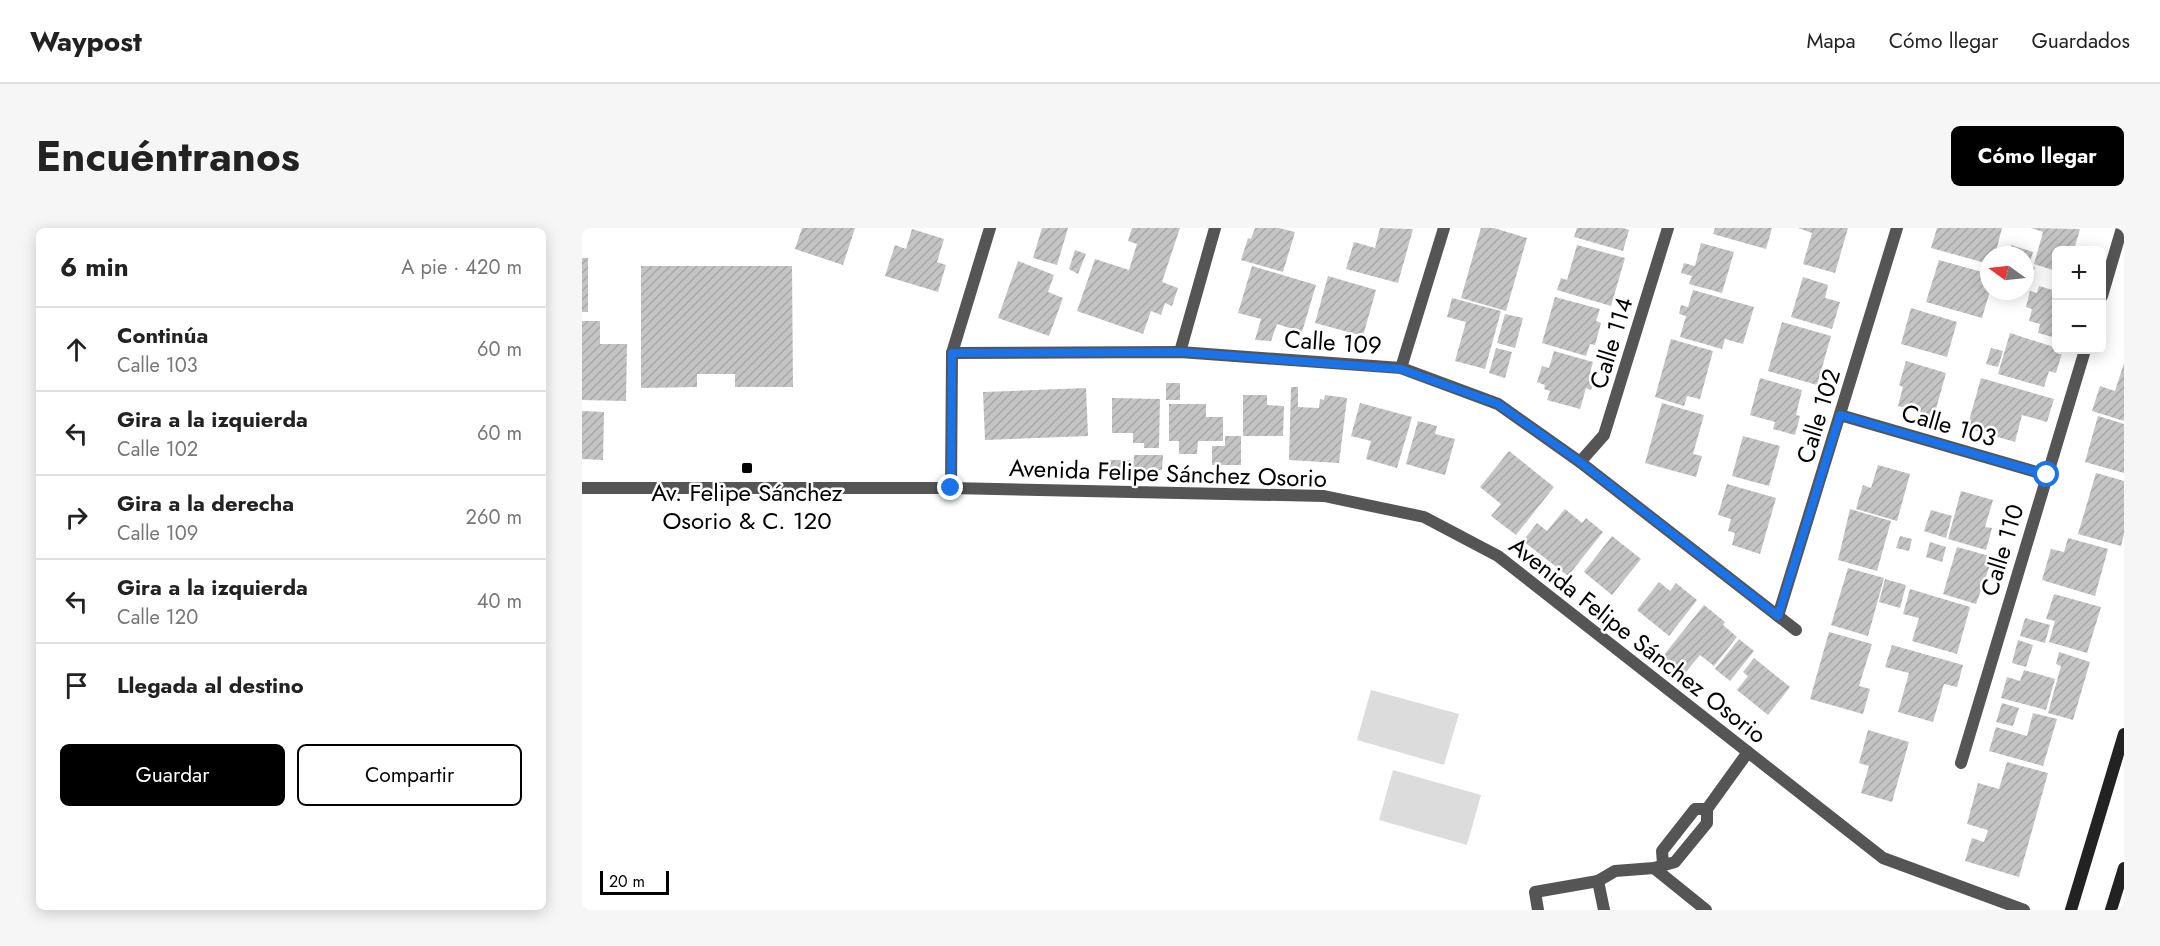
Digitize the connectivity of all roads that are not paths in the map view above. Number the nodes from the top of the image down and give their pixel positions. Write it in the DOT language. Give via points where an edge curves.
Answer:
graph roads {
  1 [pos="990,228"];
  2 [pos="1215,228"];
  3 [pos="1443,228"];
  4 [pos="1668,228"];
  5 [pos="1897,228"];
  6 [pos="2122,228"];
  7 [pos="2106,282"];
  8 [pos="1180,352"];
  9 [pos="952,353"];
  10 [pos="2084,354"];
  11 [pos="1401,369"];
  12 [pos="1840,415"];
  13 [pos="1580,462"];
  14 [pos="2047,475"];
  15 [pos="582,488"];
  16 [pos="951,488"];
  17 [pos="1778,616"];
  18 [pos="1796,630"];
  19 [pos="2124,734"];
  20 [pos="1748,752"];
  21 [pos="1961,763"];
  22 [pos="1707,809"];
  23 [pos="1658,866"];
  24 [pos="2124,868"];
  25 [pos="1598,881"];
  26 [pos="1538,910"];
  27 [pos="1604,910"];
  28 [pos="1706,910"];
  29 [pos="2024,910"];
  30 [pos="2071,910"];
  31 [pos="2111,910"];
  1 -- 9 [label="street"];
  2 -- 8 [label="street"];
  3 -- 11 [label="street"];
  4 -- 13 [label="street, Calle 114" via="1604,435"];
  5 -- 12 [label="street, Calle 102"];
  6 -- 7 [label="street"];
  8 -- 9 [label="street, Calle 109"];
  8 -- 11 [label="street, Calle 109"];
  9 -- 16 [label="street"];
  10 -- 14 [label="street, Calle 110"];
  11 -- 13 [label="street, Calle 109" via="1498,404"];
  12 -- 14 [label="street, Calle 103"];
  12 -- 17 [label="street, Calle 102"];
  13 -- 17 [label="street, Calle 109"];
  14 -- 21 [label="street, Calle 110"];
  15 -- 16 [label="street, Avenida Felipe Sánchez Osorio"];
  16 -- 20 [label="street, Avenida Felipe Sánchez Osorio" via="1324,496 1424,517 1498,556"];
  17 -- 18 [label="street, Calle 109"];
  19 -- 30 [label="main road"];
  20 -- 22 [label="street"];
  20 -- 29 [label="street, Avenida Felipe Sánchez Osorio" via="1883,858"];
  22 -- 23 [label="street" via="1695,809 1662,851"];
  22 -- 23 [label="street" via="1707,823 1675,862"];
  23 -- 25 [label="street" via="1614,872"];
  23 -- 28 [label="street"];
  24 -- 31 [label="main road"];
  25 -- 26 [label="street" via="1535,892"];
  25 -- 27 [label="street"];
}
